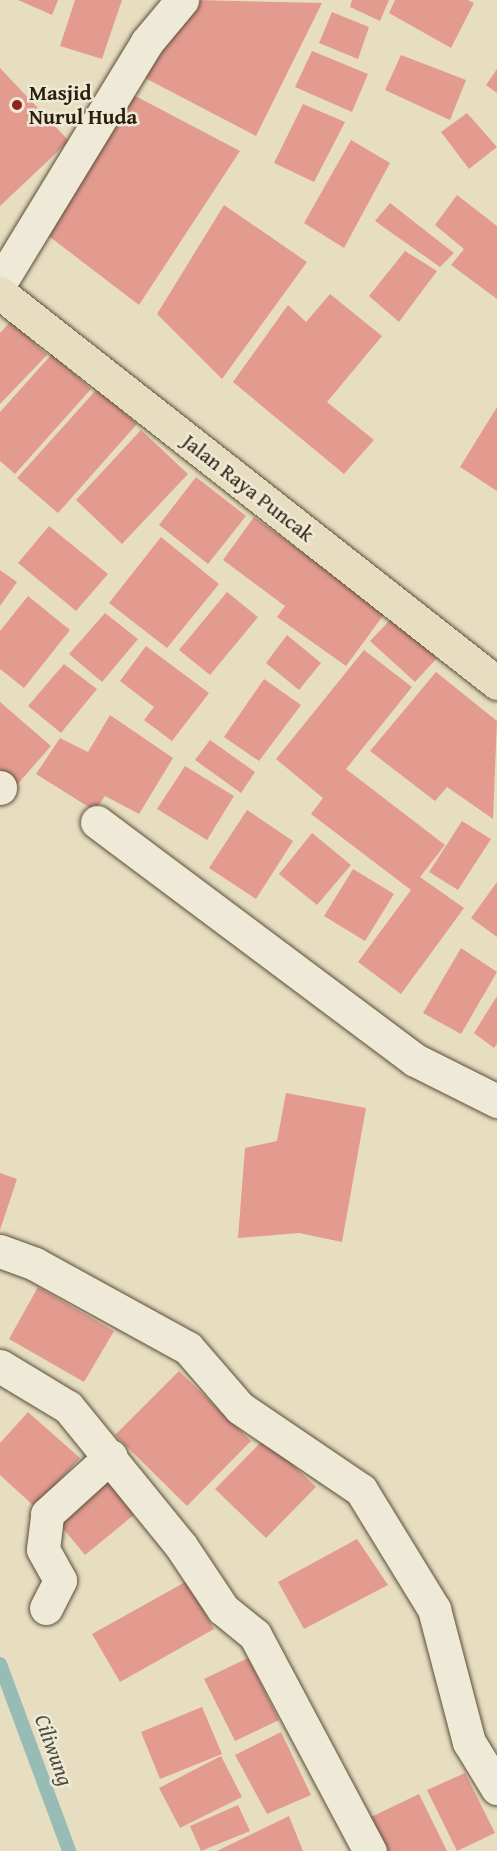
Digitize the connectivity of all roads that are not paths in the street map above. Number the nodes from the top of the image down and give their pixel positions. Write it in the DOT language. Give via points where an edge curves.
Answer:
graph roads {
  1 [pos="183,0"];
  2 [pos="0,283"];
  3 [pos="0,293"];
  4 [pos="497,683"];
  5 [pos="97,822"];
  6 [pos="497,1101"];
  7 [pos="0,1251"];
  8 [pos="0,1366"];
  9 [pos="111,1456"];
  10 [pos="46,1608"];
  11 [pos="497,1788"];
  12 [pos="370,1851"];
  1 -- 2 [label="street" via="147,42"];
  3 -- 4 [label="highway, Jalan Raya Puncak"];
  5 -- 6 [label="street" via="415,1060"];
  7 -- 11 [label="street" via="35,1264 188,1348 240,1408 361,1490 434,1609 469,1742"];
  8 -- 9 [label="street" via="68,1407"];
  9 -- 10 [label="street" via="47,1514 43,1549 60,1580"];
  9 -- 12 [label="street" via="223,1609 255,1635"];
}
